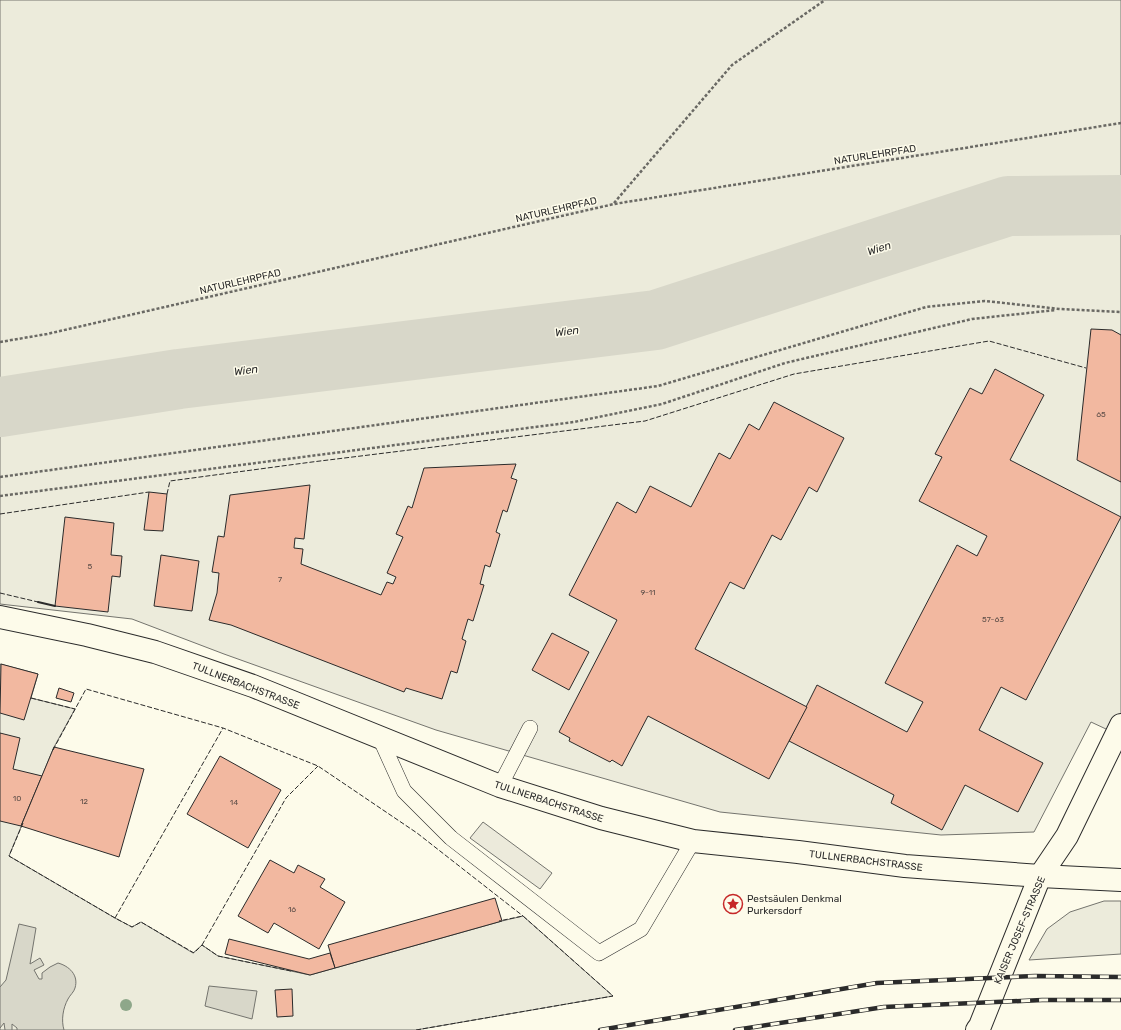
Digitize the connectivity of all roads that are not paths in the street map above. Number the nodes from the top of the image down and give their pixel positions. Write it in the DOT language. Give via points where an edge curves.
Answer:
graph roads {
  1 [pos="0,617"];
  2 [pos="1121,725"];
  3 [pos="530,728"];
  4 [pos="380,738"];
  5 [pos="500,786"];
  6 [pos="693,841"];
  7 [pos="1040,876"];
  8 [pos="1121,880"];
  9 [pos="977,1030"];
  1 -- 4 [label="main road, TULLNERBACHSTRASSE" via="155,652 253,686"];
  2 -- 7 [label="main road, KAISER JOSEF-STRASSE" via="1066,836"];
  3 -- 5 [label="lane"];
  4 -- 5 [label="main road, TULLNERBACHSTRASSE"];
  4 -- 6 [label="lane" via="404,791 451,838 599,953 640,930"];
  5 -- 6 [label="main road, TULLNERBACHSTRASSE" via="601,818"];
  6 -- 7 [label="main road, TULLNERBACHSTRASSE" via="905,866"];
  7 -- 8 [label="main road, TULLNERBACHSTRASSE"];
  7 -- 9 [label="main road, KAISER JOSEF-STRASSE"];
}
